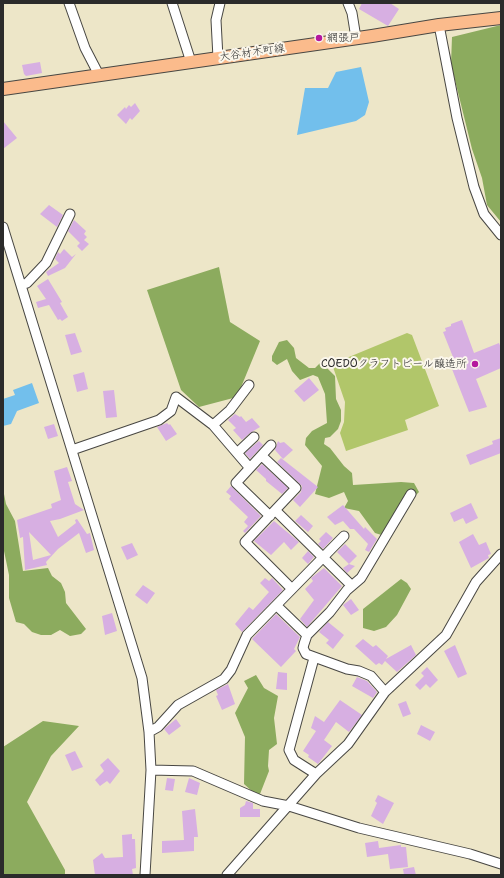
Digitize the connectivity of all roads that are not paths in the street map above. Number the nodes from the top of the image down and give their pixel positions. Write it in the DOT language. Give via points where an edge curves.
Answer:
graph roads {
  1 [pos="69,3"];
  2 [pos="172,3"];
  3 [pos="220,3"];
  4 [pos="348,3"];
  5 [pos="501,18"];
  6 [pos="439,25"];
  7 [pos="356,38"];
  8 [pos="218,58"];
  9 [pos="191,62"];
  10 [pos="99,75"];
  11 [pos="3,89"];
  12 [pos="70,214"];
  13 [pos="3,227"];
  14 [pos="501,235"];
  15 [pos="21,286"];
  16 [pos="249,385"];
  17 [pos="213,425"];
  18 [pos="254,437"];
  19 [pos="271,445"];
  20 [pos="72,450"];
  21 [pos="237,453"];
  22 [pos="262,456"];
  23 [pos="249,467"];
  24 [pos="411,494"];
  25 [pos="273,513"];
  26 [pos="344,536"];
  27 [pos="501,554"];
  28 [pos="322,558"];
  29 [pos="351,586"];
  30 [pos="292,590"];
  31 [pos="277,606"];
  32 [pos="307,635"];
  33 [pos="314,658"];
  34 [pos="386,692"];
  35 [pos="149,732"];
  36 [pos="151,770"];
  37 [pos="316,774"];
  38 [pos="289,806"];
  39 [pos="501,864"];
  40 [pos="146,875"];
  41 [pos="227,875"];
  1 -- 10 [label="street" via="85,48"];
  2 -- 9 [label="street"];
  3 -- 8 [label="street" via="216,20"];
  4 -- 7 [label="street"];
  5 -- 6 [label="main road, 大谷材木町線"];
  6 -- 7 [label="main road, 大谷材木町線"];
  6 -- 14 [label="street" via="474,187 484,214"];
  7 -- 8 [label="main road, 大谷材木町線"];
  8 -- 9 [label="main road, 大谷材木町線"];
  9 -- 10 [label="main road, 大谷材木町線"];
  10 -- 11 [label="main road, 大谷材木町線"];
  12 -- 15 [label="street" via="46,263 27,284"];
  13 -- 15 [label="street"];
  15 -- 20 [label="street"];
  16 -- 17 [label="street" via="230,410"];
  17 -- 20 [label="street" via="176,397 171,411 159,420"];
  17 -- 21 [label="street"];
  18 -- 21 [label="street"];
  19 -- 22 [label="street"];
  20 -- 35 [label="street" via="142,678"];
  21 -- 23 [label="street"];
  22 -- 23 [label="street"];
  22 -- 25 [label="street" via="296,488"];
  23 -- 25 [label="street" via="236,482"];
  24 -- 29 [label="street" via="361,578"];
  25 -- 28 [label="street"];
  25 -- 30 [label="street" via="245,542"];
  26 -- 28 [label="street"];
  27 -- 34 [label="street" via="476,582 446,635"];
  28 -- 29 [label="street"];
  28 -- 30 [label="street"];
  29 -- 32 [label="street"];
  30 -- 31 [label="street"];
  31 -- 32 [label="street"];
  31 -- 35 [label="street" via="247,635 231,670 224,679 178,705 158,727"];
  32 -- 33 [label="street" via="303,648 306,654"];
  33 -- 34 [label="street" via="371,676"];
  33 -- 37 [label="street" via="289,750 294,760"];
  34 -- 37 [label="street" via="348,744"];
  35 -- 36 [label="street"];
  36 -- 38 [label="street" via="192,771 263,801"];
  36 -- 40 [label="street"];
  37 -- 38 [label="street"];
  38 -- 39 [label="street" via="359,828 470,854"];
  38 -- 41 [label="street"];
}
